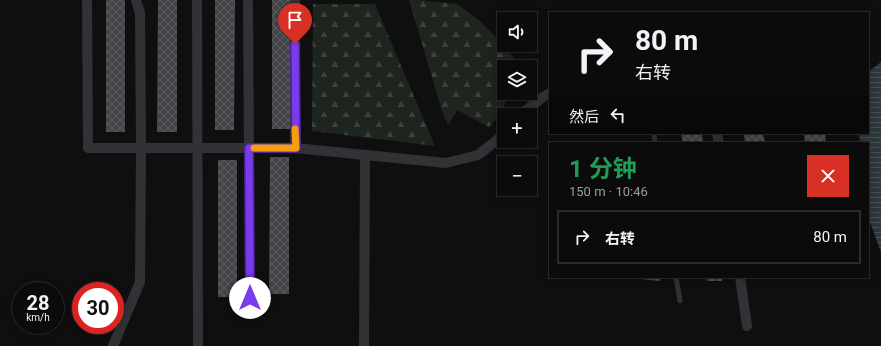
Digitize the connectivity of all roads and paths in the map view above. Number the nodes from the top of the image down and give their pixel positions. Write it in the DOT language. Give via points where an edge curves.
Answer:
graph roads {
  1 [pos="87,0"];
  2 [pos="136,0"];
  3 [pos="197,0"];
  4 [pos="248,0"];
  5 [pos="295,0"];
  6 [pos="549,94"];
  7 [pos="529,108"];
  8 [pos="497,140"];
  9 [pos="141,148"];
  10 [pos="197,148"];
  11 [pos="249,148"];
  12 [pos="296,148"];
  13 [pos="365,155"];
  14 [pos="676,278"];
  15 [pos="740,278"];
  16 [pos="680,301"];
  17 [pos="250,314"];
  18 [pos="747,326"];
  19 [pos="113,346"];
  20 [pos="198,346"];
  21 [pos="364,346"];
  1 -- 9 [label="street" via="88,148"];
  2 -- 9 [label="street" via="140,13"];
  3 -- 10 [label="street"];
  4 -- 11 [label="street"];
  5 -- 12 [label="street"];
  6 -- 7 [label="street"];
  8 -- 13 [label="street" via="478,155 446,163"];
  9 -- 10 [label="street"];
  9 -- 19 [label="street" via="140,282"];
  10 -- 11 [label="street"];
  10 -- 20 [label="street"];
  11 -- 12 [label="street"];
  11 -- 17 [label="street"];
  12 -- 13 [label="street"];
  13 -- 21 [label="street"];
  14 -- 16 [label="lane"];
  15 -- 18 [label="street"];
}
